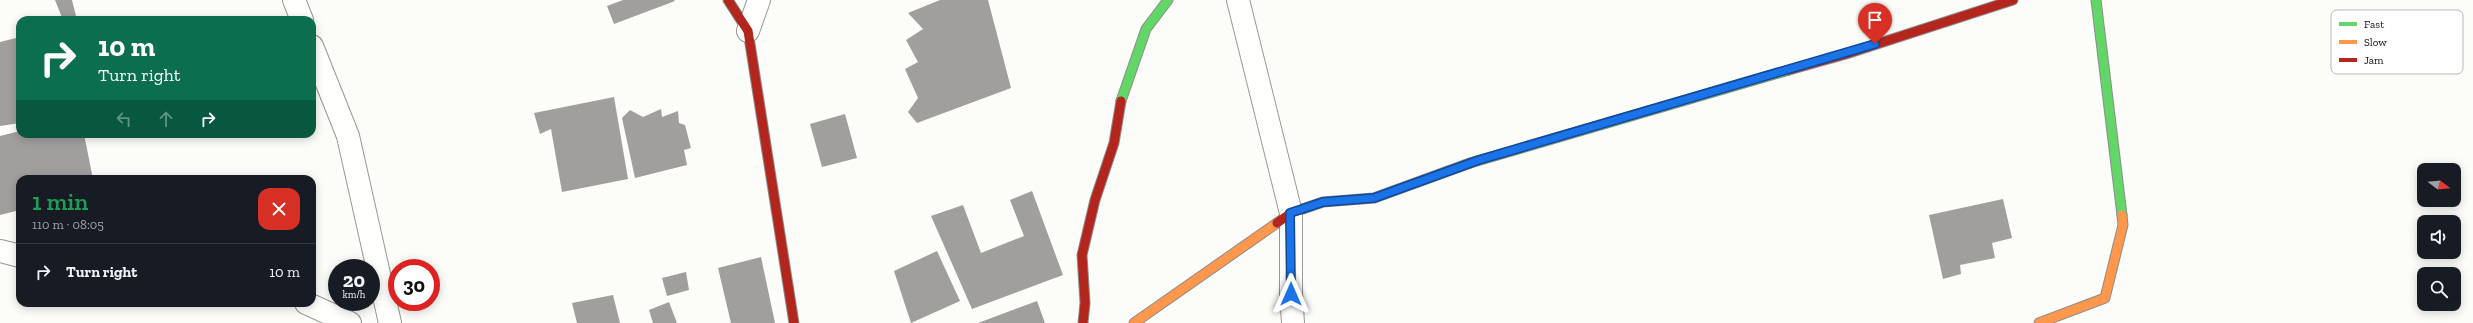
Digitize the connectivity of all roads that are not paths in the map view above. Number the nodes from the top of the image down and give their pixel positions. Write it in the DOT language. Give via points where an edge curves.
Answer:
graph roads {
  1 [pos="294,0"];
  2 [pos="728,0"];
  3 [pos="759,0"];
  4 [pos="1168,0"];
  5 [pos="1238,0"];
  6 [pos="2013,0"];
  7 [pos="2096,0"];
  8 [pos="300,16"];
  9 [pos="748,31"];
  10 [pos="316,56"];
  11 [pos="1290,213"];
  12 [pos="0,251"];
  13 [pos="16,255"];
  14 [pos="315,307"];
  15 [pos="350,323"];
  16 [pos="390,323"];
  17 [pos="794,323"];
  18 [pos="1083,323"];
  19 [pos="1134,323"];
  20 [pos="1293,323"];
  21 [pos="2039,323"];
  1 -- 8 [label="street"];
  2 -- 9 [label="street"];
  3 -- 9 [label="street"];
  4 -- 18 [label="street" via="1146,30 1121,100 1114,143 1095,200 1082,255 1085,303"];
  5 -- 11 [label="street"];
  6 -- 11 [label="street" via="1846,54 1714,90 1479,160 1374,198 1323,202"];
  7 -- 21 [label="street" via="2123,225 2105,298"];
  9 -- 17 [label="street"];
  10 -- 16 [label="street" via="348,136"];
  11 -- 19 [label="street"];
  11 -- 20 [label="street"];
  12 -- 13 [label="street"];
  14 -- 15 [label="street"];
}
